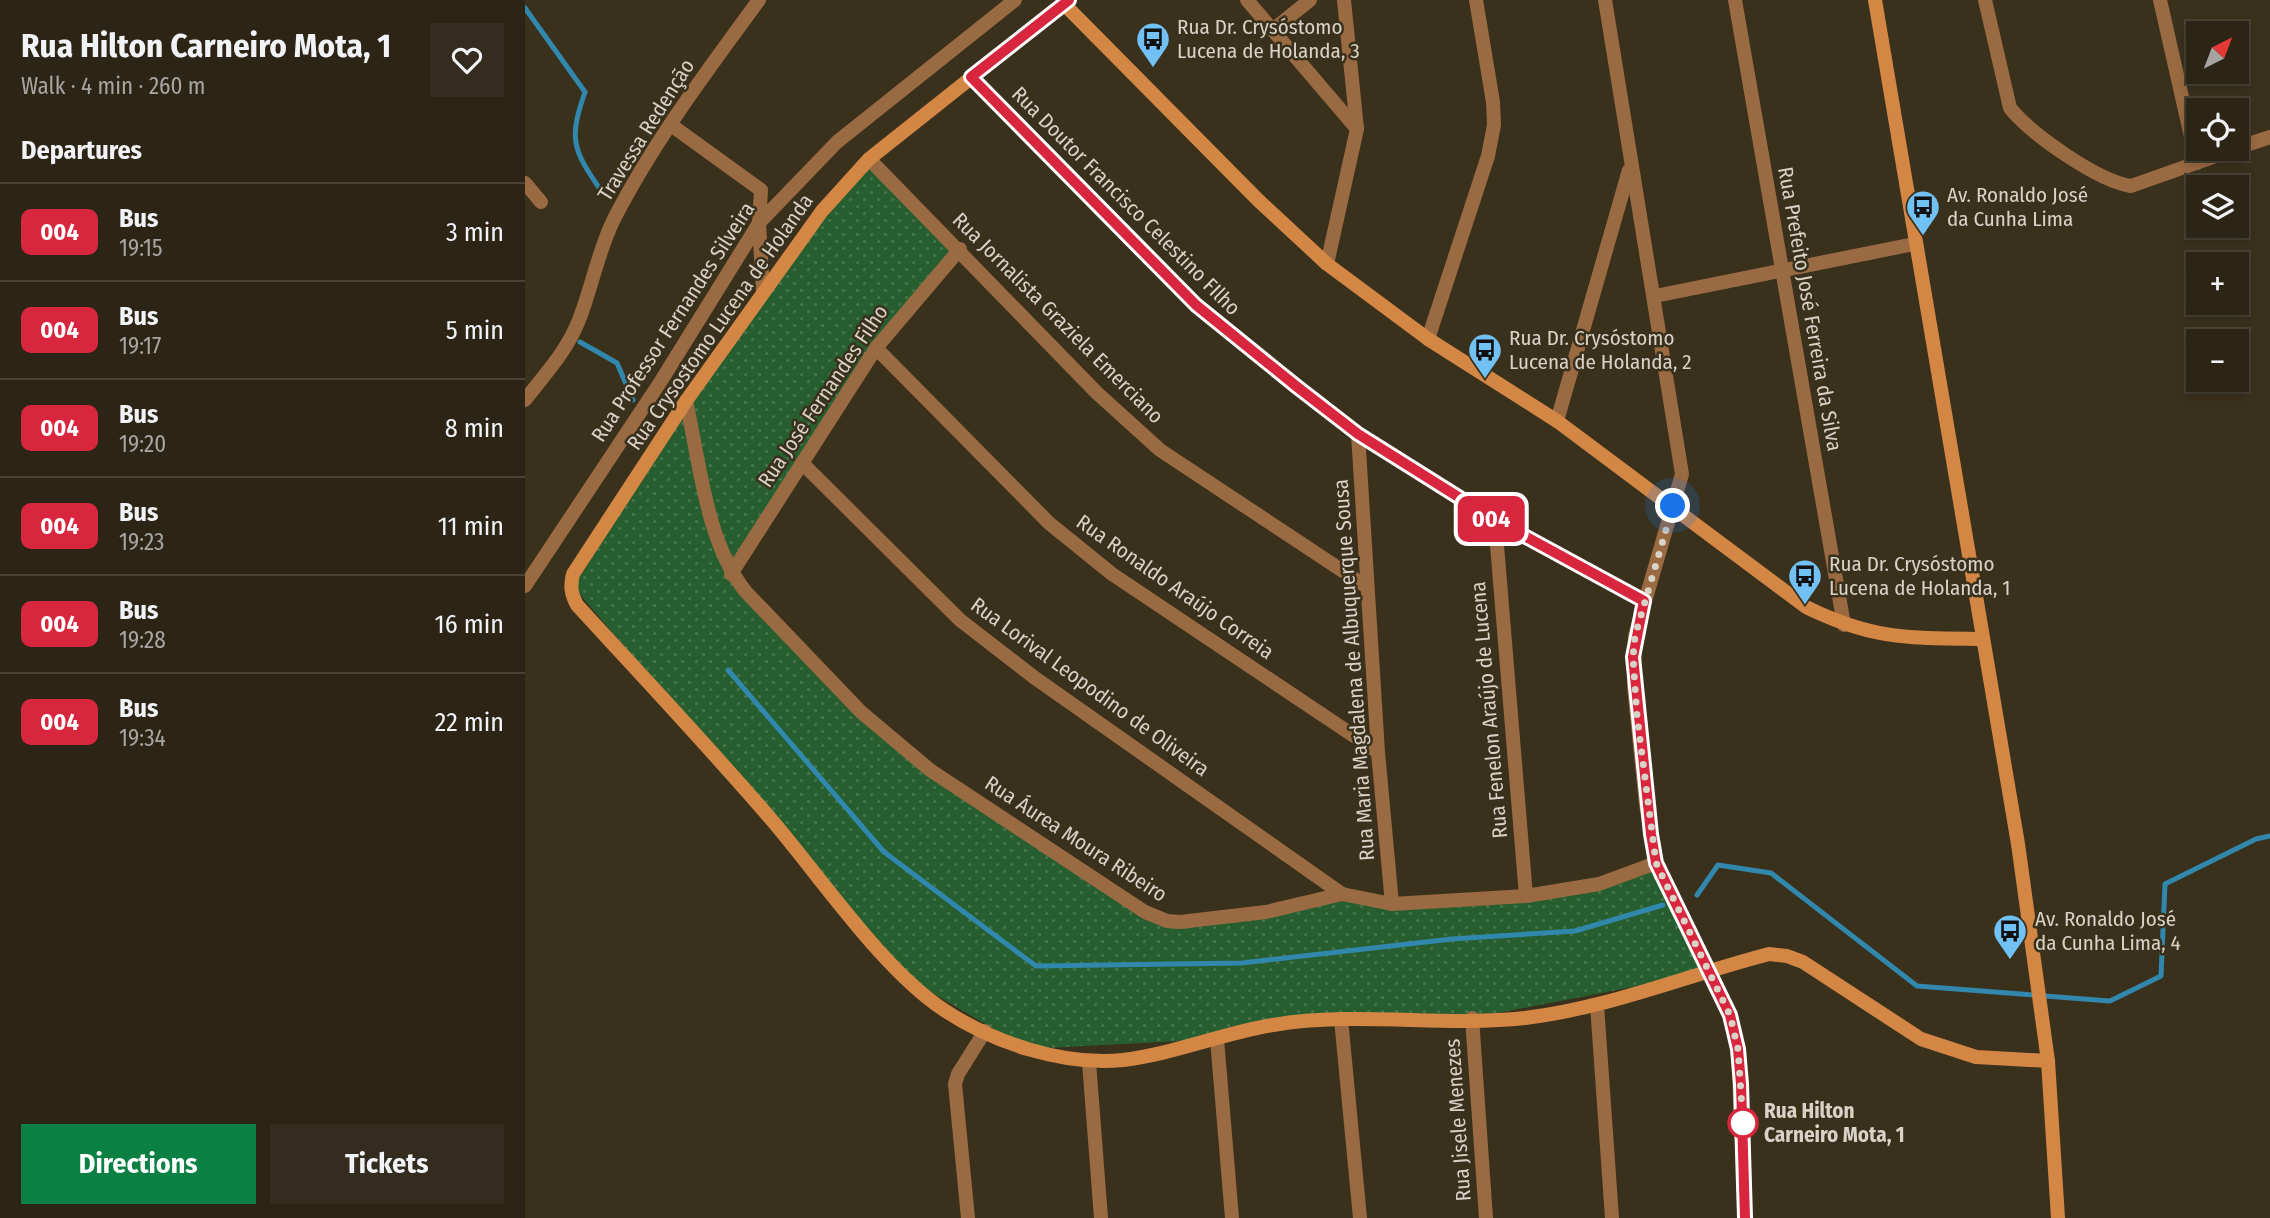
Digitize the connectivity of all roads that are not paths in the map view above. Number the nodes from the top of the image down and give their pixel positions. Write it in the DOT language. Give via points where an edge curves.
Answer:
graph roads {
  1 [pos="759,0"];
  2 [pos="1015,0"];
  3 [pos="1247,0"];
  4 [pos="1310,0"];
  5 [pos="1344,0"];
  6 [pos="1476,0"];
  7 [pos="1605,0"];
  8 [pos="1734,0"];
  9 [pos="1875,0"];
  10 [pos="1985,0"];
  11 [pos="2160,0"];
  12 [pos="1067,2"];
  13 [pos="1274,29"];
  14 [pos="971,77"];
  15 [pos="671,125"];
  16 [pos="1357,129"];
  17 [pos="2270,137"];
  18 [pos="2249,144"];
  19 [pos="869,159"];
  20 [pos="2203,161"];
  21 [pos="2197,163"];
  22 [pos="1630,166"];
  23 [pos="525,183"];
  24 [pos="541,202"];
  25 [pos="759,223"];
  26 [pos="1914,244"];
  27 [pos="960,249"];
  28 [pos="1327,264"];
  29 [pos="1782,271"];
  30 [pos="763,291"];
  31 [pos="1655,296"];
  32 [pos="1428,339"];
  33 [pos="876,348"];
  34 [pos="525,400"];
  35 [pos="686,401"];
  36 [pos="1557,421"];
  37 [pos="1358,434"];
  38 [pos="802,463"];
  39 [pos="1673,506"];
  40 [pos="1495,520"];
  41 [pos="731,574"];
  42 [pos="525,586"];
  43 [pos="1367,587"];
  44 [pos="1644,601"];
  45 [pos="1843,625"];
  46 [pos="1981,639"];
  47 [pos="1378,752"];
  48 [pos="1656,863"];
  49 [pos="1342,894"];
  50 [pos="1526,896"];
  51 [pos="1392,904"];
  52 [pos="1710,972"];
  53 [pos="1597,1005"];
  54 [pos="1472,1018"];
  55 [pos="1341,1019"];
  56 [pos="985,1031"];
  57 [pos="1217,1039"];
  58 [pos="2048,1061"];
  59 [pos="1089,1062"];
  60 [pos="968,1218"];
  61 [pos="1101,1218"];
  62 [pos="1231,1218"];
  63 [pos="1360,1218"];
  64 [pos="1486,1218"];
  65 [pos="1612,1218"];
  66 [pos="1745,1218"];
  67 [pos="2058,1218"];
  1 -- 15 [label="street, Travessa Redenção"];
  2 -- 25 [label="street, Rua Professor Fernandes Silveira" via="837,142"];
  3 -- 13 [label="street"];
  4 -- 13 [label="street"];
  5 -- 16 [label="street"];
  6 -- 32 [label="street" via="1494,125"];
  7 -- 22 [label="street"];
  8 -- 29 [label="street, Rua Prefeito José Ferreira da Silva"];
  9 -- 26 [label="street"];
  10 -- 21 [label="street" via="2010,108 2021,122 2114,183 2131,186"];
  11 -- 21 [label="street"];
  12 -- 14 [label="street, Rua Crysostomo Lucena de Holanda"];
  12 -- 28 [label="street, Rua Crysostomo Lucena de Holanda" via="1258,201"];
  13 -- 16 [label="street"];
  14 -- 19 [label="street, Rua Crysostomo Lucena de Holanda"];
  14 -- 37 [label="street, Rua Doutor Francisco Celestino FIlho" via="1196,305"];
  15 -- 25 [label="street" via="761,190"];
  15 -- 34 [label="street, Travessa Redenção" via="613,222 563,352"];
  16 -- 28 [label="street"];
  17 -- 18 [label="street"];
  19 -- 27 [label="street, Rua Jornalista Graziela Emerciano"];
  19 -- 30 [label="street, Rua Crysostomo Lucena de Holanda" via="802,234"];
  20 -- 21 [label="street"];
  22 -- 31 [label="street"];
  22 -- 36 [label="street"];
  23 -- 24 [label="street"];
  25 -- 30 [label="street"];
  25 -- 42 [label="street, Rua Professor Fernandes Silveira"];
  26 -- 29 [label="street"];
  26 -- 46 [label="street"];
  27 -- 33 [label="street, Rua José Fernandes Filho"];
  27 -- 43 [label="street, Rua Jornalista Graziela Emerciano" via="1097,393 1160,450"];
  28 -- 32 [label="street, Rua Crysostomo Lucena de Holanda"];
  29 -- 31 [label="street"];
  29 -- 45 [label="street, Rua Prefeito José Ferreira da Silva"];
  30 -- 35 [label="street, Rua Crysostomo Lucena de Holanda"];
  31 -- 39 [label="street" via="1682,474"];
  32 -- 36 [label="street, Rua Crysostomo Lucena de Holanda"];
  33 -- 38 [label="street, Rua José Fernandes Filho"];
  33 -- 47 [label="street, Rua Ronaldo Araújo Correia" via="1072,543"];
  35 -- 41 [label="street, Rua Áurea Moura Ribeiro" via="717,540"];
  35 -- 56 [label="street, Rua Crysostomo Lucena de Holanda" via="573,574 572,596 895,967 932,1002"];
  36 -- 39 [label="street, Rua Crysostomo Lucena de Holanda"];
  37 -- 40 [label="street, Rua Doutor Francisco Celestino FIlho"];
  37 -- 43 [label="street, Rua Maria Magdalena de Albuquerque Sousa"];
  38 -- 41 [label="street, Rua José Fernandes Filho"];
  38 -- 49 [label="street, Rua Lorival Leopodino de Oliveira" via="960,620"];
  39 -- 44 [label="street"];
  39 -- 45 [label="street, Rua Crysostomo Lucena de Holanda" via="1806,607"];
  40 -- 44 [label="street, Rua Doutor Francisco Celestino FIlho"];
  40 -- 50 [label="street, Rua Fenelon Araújo de Lucena"];
  41 -- 49 [label="street, Rua Áurea Moura Ribeiro" via="861,712 930,770 1145,912 1180,922 1266,912"];
  43 -- 47 [label="street, Rua Maria Magdalena de Albuquerque Sousa"];
  44 -- 48 [label="street" via="1635,636 1634,686"];
  45 -- 46 [label="street, Rua Crysostomo Lucena de Holanda" via="1892,636"];
  46 -- 58 [label="street"];
  47 -- 51 [label="street, Rua Maria Magdalena de Albuquerque Sousa"];
  48 -- 50 [label="street, Rua Áurea Moura Ribeiro" via="1598,884"];
  48 -- 52 [label="street"];
  49 -- 51 [label="street, Rua Áurea Moura Ribeiro"];
  50 -- 51 [label="street, Rua Áurea Moura Ribeiro"];
  52 -- 53 [label="street"];
  52 -- 58 [label="street" via="1769,954 1787,956 1921,1039 1976,1057"];
  52 -- 66 [label="street" via="1730,1015 1738,1049"];
  53 -- 54 [label="street" via="1520,1018"];
  53 -- 65 [label="street"];
  54 -- 55 [label="street"];
  54 -- 64 [label="street, Rua Jisele Menezes"];
  55 -- 57 [label="street" via="1273,1025"];
  55 -- 63 [label="street"];
  56 -- 59 [label="street" via="1028,1049"];
  56 -- 60 [label="street" via="955,1084"];
  57 -- 59 [label="street"];
  57 -- 62 [label="street"];
  58 -- 67 [label="street"];
  59 -- 61 [label="street"];
}
